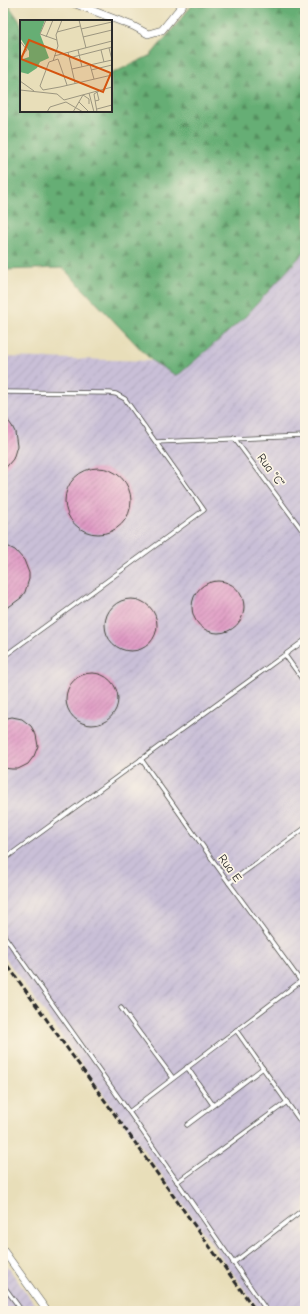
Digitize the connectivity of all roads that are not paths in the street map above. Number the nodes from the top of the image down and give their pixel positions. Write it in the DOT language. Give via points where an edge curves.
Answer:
graph roads {
  1 [pos="73,3"];
  2 [pos="184,3"];
  3 [pos="3,392"];
  4 [pos="305,436"];
  5 [pos="234,438"];
  6 [pos="156,442"];
  7 [pos="305,534"];
  8 [pos="305,640"];
  9 [pos="285,655"];
  10 [pos="3,658"];
  11 [pos="305,683"];
  12 [pos="141,759"];
  13 [pos="305,828"];
  14 [pos="3,860"];
  15 [pos="229,884"];
  16 [pos="3,934"];
  17 [pos="301,981"];
  18 [pos="305,987"];
  19 [pos="121,1008"];
  20 [pos="236,1030"];
  21 [pos="187,1068"];
  22 [pos="263,1068"];
  23 [pos="173,1078"];
  24 [pos="287,1102"];
  25 [pos="214,1105"];
  26 [pos="129,1112"];
  27 [pos="187,1125"];
  28 [pos="305,1128"];
  29 [pos="178,1182"];
  30 [pos="305,1208"];
  31 [pos="3,1250"];
  32 [pos="233,1262"];
  33 [pos="3,1285"];
  34 [pos="22,1311"];
  35 [pos="47,1311"];
  36 [pos="267,1311"];
  1 -- 2 [label="street" via="148,34 162,30"];
  3 -- 6 [label="lane" via="116,394 125,399"];
  4 -- 5 [label="lane"];
  5 -- 6 [label="lane"];
  5 -- 7 [label="lane, Rua \"C\""];
  6 -- 10 [label="lane" via="204,510"];
  8 -- 9 [label="lane"];
  9 -- 11 [label="lane"];
  9 -- 12 [label="lane"];
  12 -- 14 [label="lane"];
  12 -- 15 [label="lane, Rua E"];
  13 -- 15 [label="lane"];
  15 -- 17 [label="lane, Rua E"];
  16 -- 26 [label="lane"];
  17 -- 18 [label="lane, Rua E"];
  17 -- 20 [label="lane"];
  19 -- 23 [label="lane"];
  20 -- 21 [label="lane"];
  20 -- 22 [label="lane"];
  21 -- 23 [label="lane"];
  21 -- 25 [label="lane"];
  22 -- 24 [label="lane"];
  22 -- 25 [label="lane"];
  23 -- 26 [label="lane"];
  24 -- 28 [label="lane"];
  24 -- 29 [label="lane"];
  25 -- 27 [label="lane"];
  26 -- 29 [label="lane"];
  29 -- 32 [label="lane"];
  30 -- 32 [label="lane"];
  31 -- 35 [label="street"];
  32 -- 36 [label="lane"];
  33 -- 34 [label="lane"];
}
